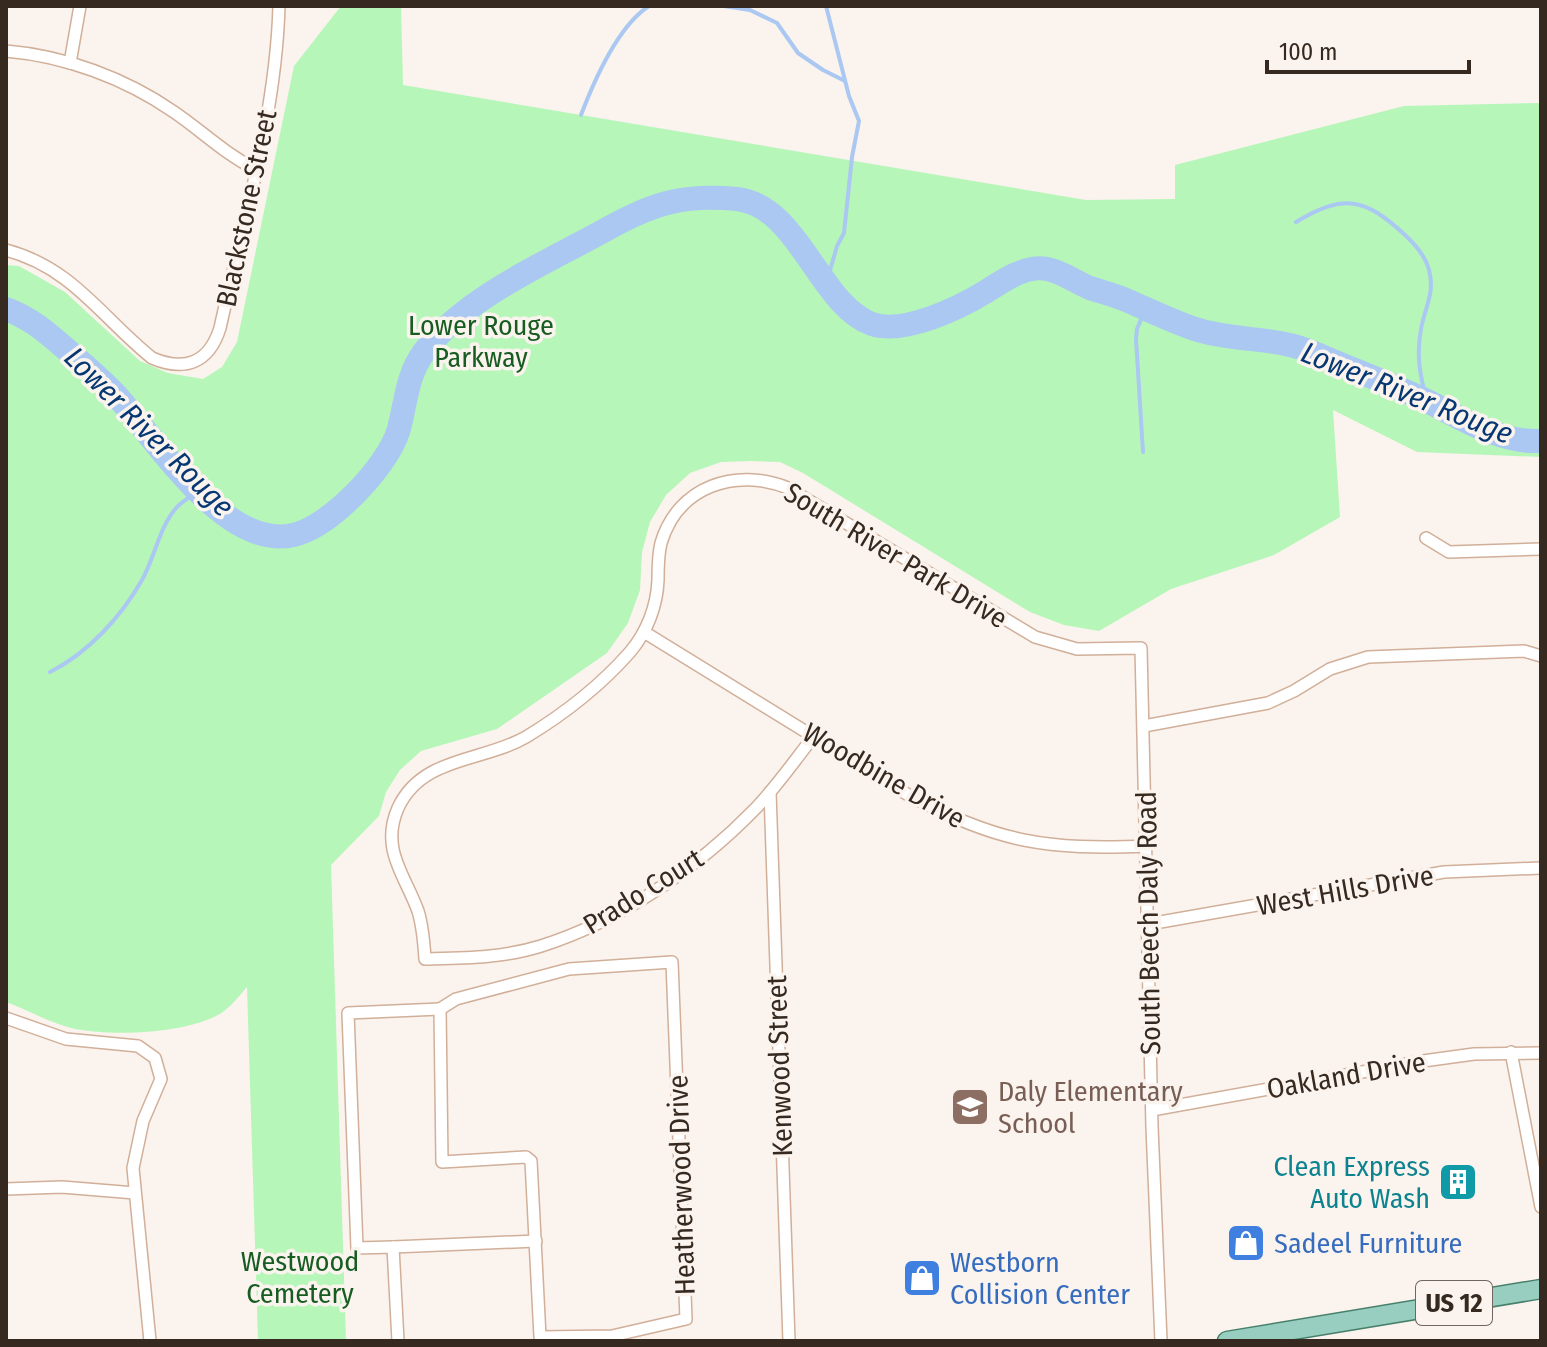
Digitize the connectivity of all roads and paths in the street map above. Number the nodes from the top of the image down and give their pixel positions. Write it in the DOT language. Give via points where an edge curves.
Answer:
graph roads {
  1 [pos="80,6"];
  2 [pos="279,6"];
  3 [pos="6,51"];
  4 [pos="70,63"];
  5 [pos="255,169"];
  6 [pos="6,250"];
  7 [pos="1426,538"];
  8 [pos="1541,549"];
  9 [pos="644,632"];
  10 [pos="1141,648"];
  11 [pos="1541,656"];
  12 [pos="1144,726"];
  13 [pos="814,736"];
  14 [pos="770,792"];
  15 [pos="1147,846"];
  16 [pos="1541,868"];
  17 [pos="1149,924"];
  18 [pos="425,959"];
  19 [pos="440,1009"];
  20 [pos="6,1018"];
  21 [pos="1511,1052"];
  22 [pos="1541,1053"];
  23 [pos="1152,1110"];
  24 [pos="6,1189"];
  25 [pos="135,1193"];
  26 [pos="1541,1207"];
  27 [pos="536,1241"];
  28 [pos="393,1247"];
  29 [pos="1541,1289"];
  30 [pos="150,1341"];
  31 [pos="398,1341"];
  32 [pos="789,1341"];
  33 [pos="1161,1341"];
  34 [pos="1227,1341"];
  1 -- 4 [label="street"];
  2 -- 5 [label="street, Blackstone Street"];
  3 -- 4 [label="street"];
  4 -- 5 [label="street" via="154,99"];
  5 -- 6 [label="street, Blackstone Street" via="216,339 205,355 190,363 156,360 63,275"];
  7 -- 8 [label="street" via="1449,552"];
  9 -- 10 [label="street, South River Park Drive" via="656,599 661,544 674,517 710,486 749,478 788,488 1035,637 1077,649"];
  9 -- 13 [label="street, Woodbine Drive"];
  9 -- 18 [label="street, South River Park Drive" via="609,674 548,722 501,749 436,769 406,795 393,823 391,849 419,914"];
  10 -- 12 [label="street, South Beech Daly Road"];
  11 -- 12 [label="street" via="1524,651 1368,657 1330,669 1268,703"];
  12 -- 15 [label="street, South Beech Daly Road"];
  13 -- 14 [label="street, Prado Court"];
  13 -- 15 [label="street, Woodbine Drive" via="910,796 983,830 1053,846"];
  14 -- 18 [label="street, Prado Court" via="689,866 598,923 519,952"];
  14 -- 32 [label="street, Kenwood Street"];
  15 -- 17 [label="street, South Beech Daly Road"];
  16 -- 17 [label="street, West Hills Drive" via="1444,872"];
  17 -- 23 [label="street, South Beech Daly Road"];
  19 -- 27 [label="street, Heatherwood Drive" via="442,1162 526,1157 531,1161"];
  19 -- 27 [label="street, Heatherwood Drive" via="456,999 569,969 672,962 686,1319 612,1336 540,1337"];
  19 -- 28 [label="street, Heatherwood Drive" via="348,1013 357,1248"];
  20 -- 25 [label="street" via="66,1039 138,1046 158,1063 159,1090 137,1141"];
  21 -- 22 [label="street, Oakland Drive"];
  21 -- 23 [label="street, Oakland Drive" via="1423,1061"];
  21 -- 26 [label="street"];
  23 -- 33 [label="street, South Beech Daly Road"];
  24 -- 25 [label="street"];
  25 -- 30 [label="street"];
  27 -- 28 [label="street"];
  28 -- 31 [label="street"];
  29 -- 34 [label="main road, US 12"];
}
